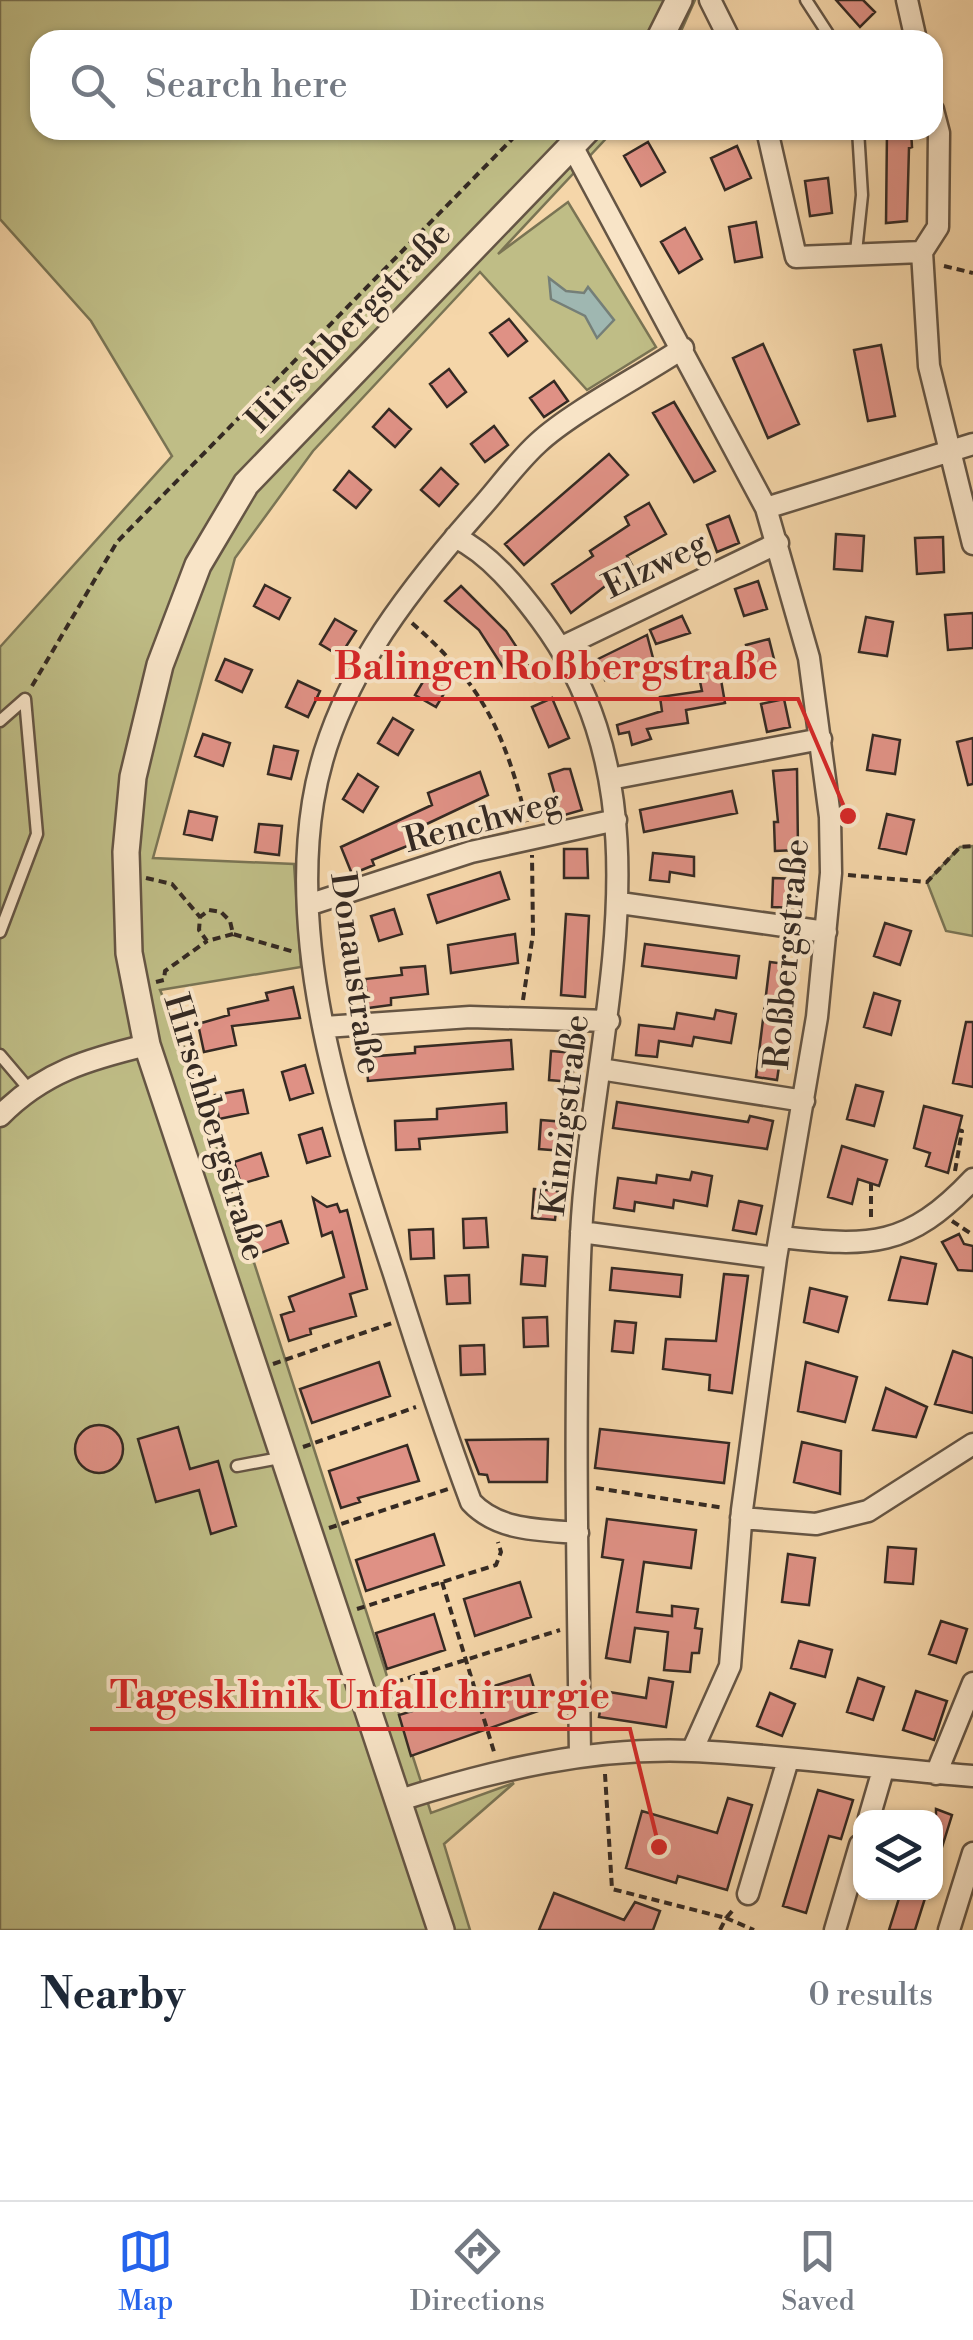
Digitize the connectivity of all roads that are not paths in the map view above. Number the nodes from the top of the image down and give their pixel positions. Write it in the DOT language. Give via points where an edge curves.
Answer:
graph roads {
  1 [pos="679,0"];
  2 [pos="710,0"];
  3 [pos="806,0"];
  4 [pos="907,0"];
  5 [pos="665,30"];
  6 [pos="725,30"];
  7 [pos="826,30"];
  8 [pos="914,30"];
  9 [pos="578,140"];
  10 [pos="581,140"];
  11 [pos="769,140"];
  12 [pos="859,140"];
  13 [pos="939,140"];
  14 [pos="856,252"];
  15 [pos="922,252"];
  16 [pos="683,348"];
  17 [pos="973,444"];
  18 [pos="946,451"];
  19 [pos="766,508"];
  20 [pos="455,537"];
  21 [pos="778,543"];
  22 [pos="973,544"];
  23 [pos="562,647"];
  24 [pos="0,721"];
  25 [pos="821,739"];
  26 [pos="610,779"];
  27 [pos="616,820"];
  28 [pos="620,903"];
  29 [pos="308,905"];
  30 [pos="0,932"];
  31 [pos="826,932"];
  32 [pos="610,1020"];
  33 [pos="326,1027"];
  34 [pos="147,1045"];
  35 [pos="0,1056"];
  36 [pos="600,1069"];
  37 [pos="28,1088"];
  38 [pos="804,1101"];
  39 [pos="0,1116"];
  40 [pos="968,1184"];
  41 [pos="581,1232"];
  42 [pos="778,1247"];
  43 [pos="973,1444"];
  44 [pos="292,1452"];
  45 [pos="238,1466"];
  46 [pos="742,1514"];
  47 [pos="578,1533"];
  48 [pos="973,1683"];
  49 [pos="692,1751"];
  50 [pos="580,1756"];
  51 [pos="788,1760"];
  52 [pos="883,1770"];
  53 [pos="936,1774"];
  54 [pos="973,1776"];
  55 [pos="400,1800"];
  56 [pos="871,1810"];
  57 [pos="973,1853"];
  58 [pos="853,1869"];
  59 [pos="748,1894"];
  60 [pos="441,1930"];
  61 [pos="835,1930"];
  62 [pos="949,1930"];
  1 -- 5 [label="street"];
  2 -- 6 [label="street"];
  3 -- 7 [label="lane"];
  4 -- 8 [label="street"];
  9 -- 34 [label="street, Hirschbergstraße" via="246,484 198,565 160,665 131,796 129,953"];
  10 -- 16 [label="street, Roßbergstraße"];
  11 -- 14 [label="street" via="796,257"];
  12 -- 14 [label="lane"];
  13 -- 15 [label="street" via="938,227"];
  14 -- 15 [label="street"];
  15 -- 18 [label="street" via="929,366"];
  16 -- 19 [label="street, Roßbergstraße"];
  16 -- 20 [label="street, Donaustraße" via="540,441"];
  17 -- 18 [label="street"];
  18 -- 19 [label="street"];
  18 -- 22 [label="street"];
  19 -- 21 [label="street, Roßbergstraße"];
  20 -- 23 [label="street, Kinzigstraße" via="474,546 523,595"];
  20 -- 29 [label="street, Donaustraße" via="352,680 313,799"];
  21 -- 23 [label="street, Elzweg"];
  21 -- 25 [label="street, Roßbergstraße" via="809,658"];
  23 -- 26 [label="street, Kinzigstraße" via="593,713"];
  24 -- 30 [label="lane" via="25,699 38,834"];
  25 -- 26 [label="street"];
  25 -- 31 [label="street, Roßbergstraße" via="831,873"];
  26 -- 27 [label="street, Kinzigstraße"];
  27 -- 28 [label="street, Kinzigstraße"];
  27 -- 29 [label="street, Renchweg" via="470,852"];
  28 -- 31 [label="street"];
  28 -- 32 [label="street, Kinzigstraße"];
  29 -- 33 [label="street, Donaustraße"];
  31 -- 38 [label="street, Roßbergstraße"];
  32 -- 33 [label="street"];
  32 -- 36 [label="street, Kinzigstraße"];
  33 -- 47 [label="street, Donaustraße" via="365,1185 471,1502 502,1524"];
  34 -- 37 [label="street" via="101,1056"];
  34 -- 44 [label="street, Hirschbergstraße"];
  35 -- 37 [label="lane"];
  36 -- 38 [label="street"];
  36 -- 41 [label="street, Kinzigstraße"];
  37 -- 39 [label="street"];
  38 -- 42 [label="street, Roßbergstraße"];
  40 -- 42 [label="street" via="900,1237"];
  41 -- 42 [label="street"];
  41 -- 47 [label="street, Kinzigstraße"];
  42 -- 46 [label="street, Roßbergstraße"];
  43 -- 46 [label="street" via="868,1511 816,1524"];
  44 -- 45 [label="lane"];
  44 -- 55 [label="street, Hirschbergstraße"];
  46 -- 49 [label="street, Roßbergstraße" via="730,1666"];
  47 -- 50 [label="street, Kinzigstraße"];
  48 -- 53 [label="street"];
  49 -- 50 [label="street"];
  49 -- 51 [label="street"];
  50 -- 55 [label="street"];
  51 -- 52 [label="street"];
  51 -- 59 [label="street"];
  52 -- 53 [label="street"];
  52 -- 56 [label="street"];
  53 -- 54 [label="street"];
  55 -- 60 [label="street, Hirschbergstraße"];
  57 -- 62 [label="street"];
  58 -- 61 [label="street"];
}
